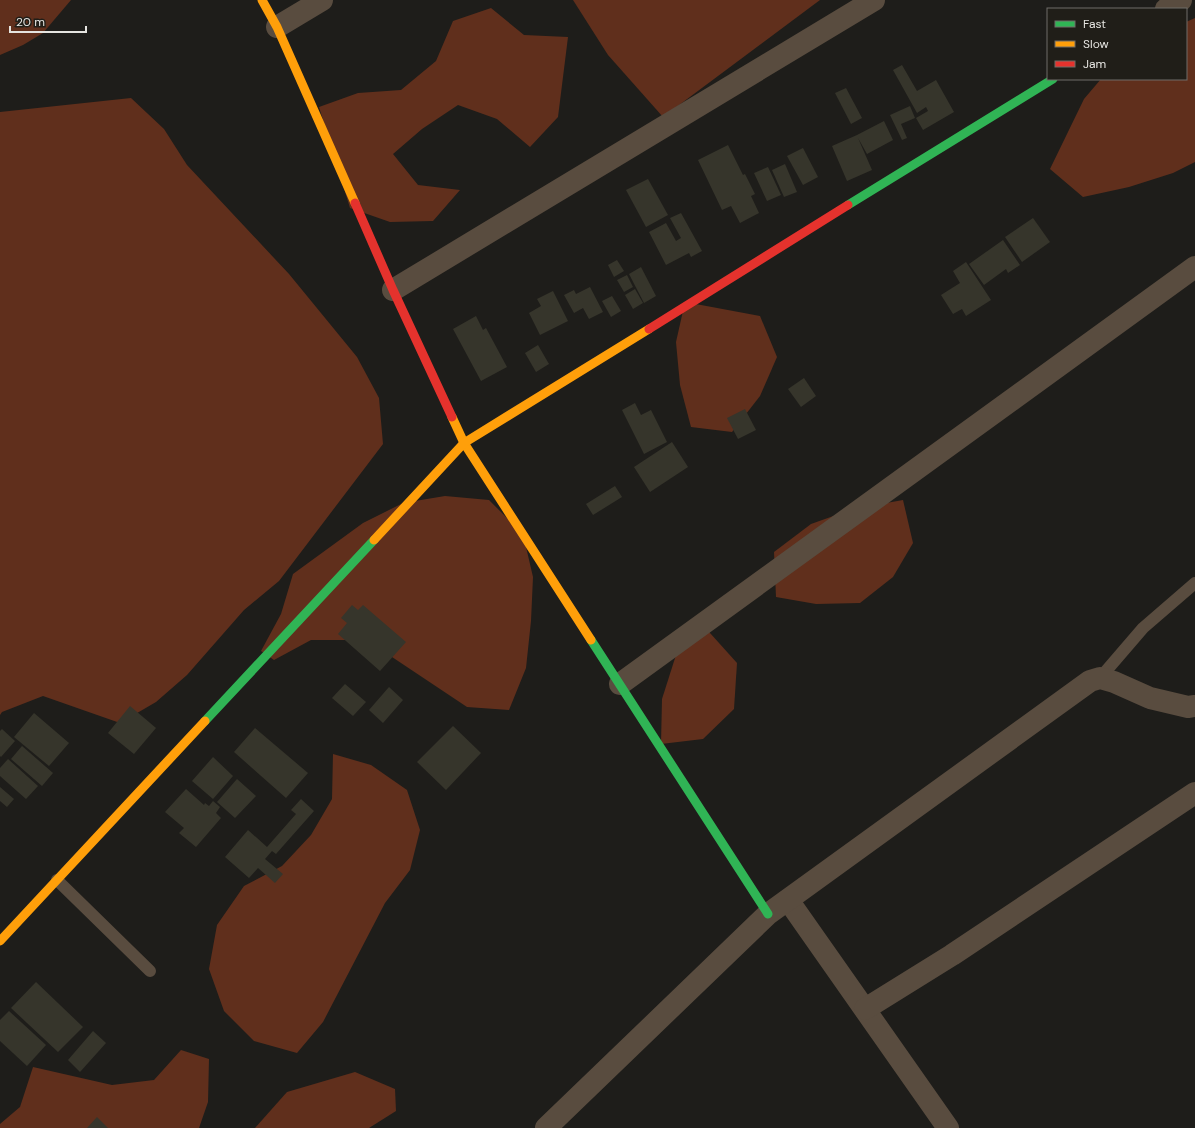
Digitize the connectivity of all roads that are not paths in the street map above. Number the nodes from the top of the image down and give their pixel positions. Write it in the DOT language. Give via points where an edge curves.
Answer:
graph roads {
  1 [pos="262,0"];
  2 [pos="322,0"];
  3 [pos="874,0"];
  4 [pos="1181,0"];
  5 [pos="1168,8"];
  6 [pos="277,27"];
  7 [pos="1051,80"];
  8 [pos="1195,267"];
  9 [pos="393,290"];
  10 [pos="464,443"];
  11 [pos="1195,584"];
  12 [pos="1100,678"];
  13 [pos="620,684"];
  14 [pos="1195,706"];
  15 [pos="1195,792"];
  16 [pos="57,880"];
  17 [pos="788,900"];
  18 [pos="768,914"];
  19 [pos="0,941"];
  20 [pos="150,971"];
  21 [pos="865,1009"];
  22 [pos="546,1128"];
  23 [pos="948,1128"];
  1 -- 6 [label="street"];
  2 -- 6 [label="street"];
  3 -- 9 [label="street"];
  4 -- 5 [label="street"];
  6 -- 9 [label="street"];
  7 -- 10 [label="street"];
  8 -- 13 [label="street"];
  9 -- 10 [label="street"];
  10 -- 13 [label="street"];
  10 -- 16 [label="street"];
  11 -- 12 [label="lane" via="1142,628"];
  12 -- 14 [label="street" via="1150,698 1188,707"];
  12 -- 17 [label="street" via="1080,688"];
  13 -- 18 [label="street"];
  15 -- 21 [label="street" via="952,955"];
  16 -- 19 [label="street"];
  16 -- 20 [label="lane"];
  17 -- 18 [label="street"];
  17 -- 21 [label="street"];
  18 -- 22 [label="street"];
  21 -- 23 [label="street"];
}
